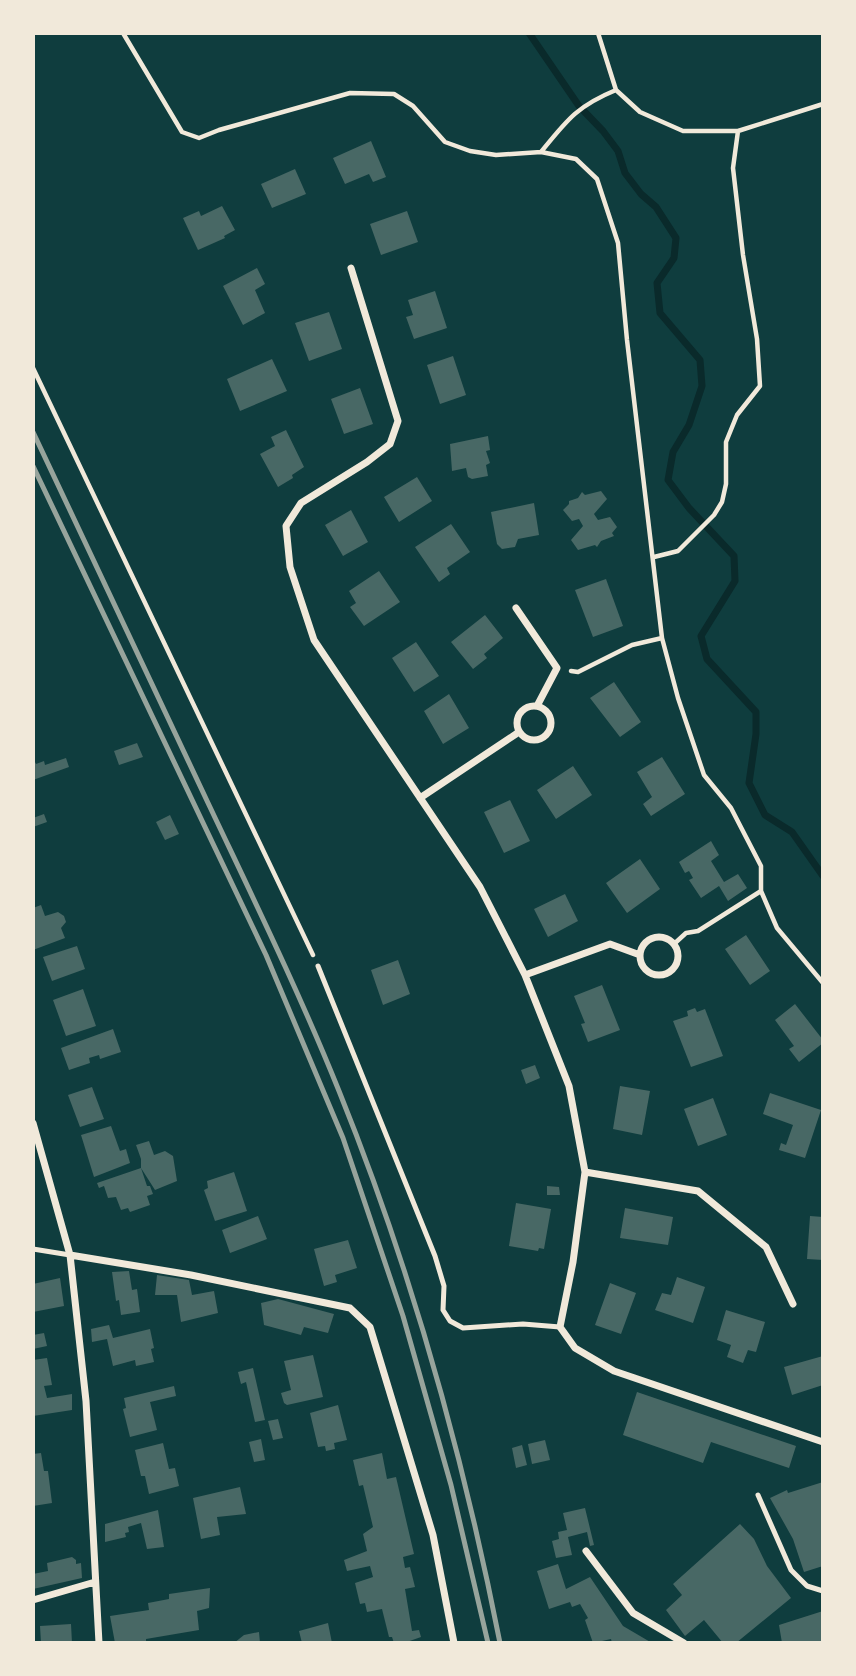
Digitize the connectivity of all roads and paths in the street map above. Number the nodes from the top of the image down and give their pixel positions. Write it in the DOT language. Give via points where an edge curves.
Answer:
graph roads {
  1 [pos="123,33"];
  2 [pos="598,33"];
  3 [pos="616,90"];
  4 [pos="823,104"];
  5 [pos="738,131"];
  6 [pos="541,152"];
  7 [pos="351,268"];
  8 [pos="33,368"];
  9 [pos="654,557"];
  10 [pos="516,608"];
  11 [pos="662,638"];
  12 [pos="557,668"];
  13 [pos="537,706"];
  14 [pos="519,732"];
  15 [pos="420,798"];
  16 [pos="761,891"];
  17 [pos="674,944"];
  18 [pos="640,955"];
  19 [pos="318,966"];
  20 [pos="525,975"];
  21 [pos="823,983"];
  22 [pos="33,1123"];
  23 [pos="585,1172"];
  24 [pos="33,1249"];
  25 [pos="71,1255"];
  26 [pos="793,1304"];
  27 [pos="560,1327"];
  28 [pos="823,1443"];
  29 [pos="758,1495"];
  30 [pos="586,1551"];
  31 [pos="95,1582"];
  32 [pos="823,1591"];
  33 [pos="33,1600"];
  34 [pos="99,1643"];
  35 [pos="454,1643"];
  36 [pos="684,1643"];
  1 -- 6 [label="path" via="182,131 198,138 350,93 372,93 394,94 413,106 445,142 470,151 496,155"];
  2 -- 3 [label="path"];
  3 -- 5 [label="path" via="640,112 683,131"];
  3 -- 6 [label="path" via="572,114"];
  4 -- 5 [label="path"];
  5 -- 9 [label="path" via="733,168 760,386 737,415 726,442 726,484 714,515 678,551"];
  6 -- 9 [label="path" via="576,159 597,179 618,243"];
  7 -- 15 [label="street" via="398,421 390,444 301,503 286,526 290,567 314,640"];
  8 -- 19 [label="path"];
  9 -- 11 [label="path"];
  10 -- 12 [label="street"];
  11 -- 12 [label="path" via="632,645 578,672"];
  11 -- 16 [label="path" via="704,775 731,808 761,866"];
  12 -- 13 [label="street"];
  13 -- 14 [label="street" via="521,711"];
  13 -- 14 [label="street" via="550,716 549,733 534,741"];
  14 -- 15 [label="street"];
  15 -- 20 [label="street" via="480,887"];
  16 -- 17 [label="path"];
  16 -- 21 [label="path" via="777,928"];
  17 -- 18 [label="street" via="663,938 650,939"];
  17 -- 18 [label="street" via="677,963 664,974 648,971"];
  18 -- 20 [label="street" via="610,944"];
  19 -- 27 [label="lane" via="435,1256 444,1286 443,1310 450,1321 463,1328"];
  20 -- 23 [label="street" via="569,1086"];
  22 -- 25 [label="street"];
  23 -- 26 [label="street" via="698,1191 766,1247"];
  23 -- 27 [label="street"];
  24 -- 25 [label="lane"];
  25 -- 31 [label="street" via="86,1401"];
  25 -- 35 [label="street" via="350,1308 370,1327 433,1535"];
  27 -- 28 [label="street" via="575,1348 614,1371"];
  29 -- 32 [label="lane" via="792,1570 807,1586"];
  30 -- 36 [label="street" via="633,1613"];
  31 -- 33 [label="street"];
  31 -- 34 [label="street"];
}
